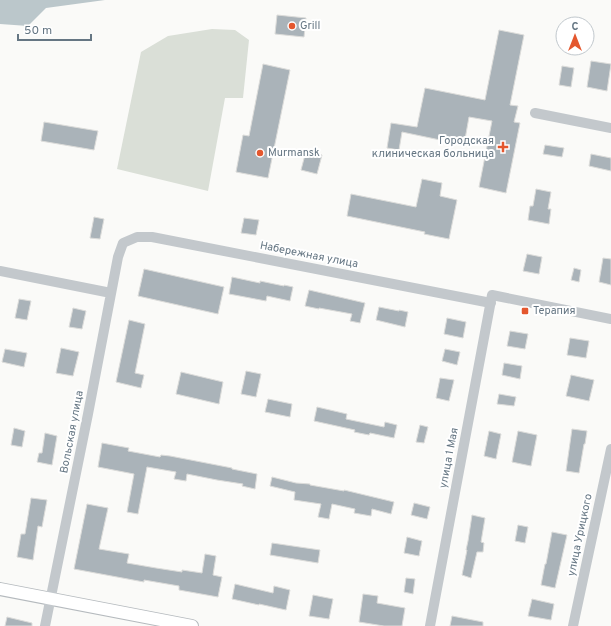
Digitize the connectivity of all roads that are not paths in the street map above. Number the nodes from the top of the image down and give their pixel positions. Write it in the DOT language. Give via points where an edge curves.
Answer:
graph roads {
  1 [pos="535,113"];
  2 [pos="611,128"];
  3 [pos="123,243"];
  4 [pos="0,271"];
  5 [pos="111,293"];
  6 [pos="492,299"];
  7 [pos="611,319"];
  8 [pos="611,450"];
  9 [pos="0,589"];
  10 [pos="51,598"];
  11 [pos="45,626"];
  12 [pos="192,626"];
  13 [pos="430,626"];
  14 [pos="573,626"];
  1 -- 2 [label="street"];
  3 -- 5 [label="street, Вольская улица"];
  3 -- 6 [label="street, Набережная улица" via="137,237 152,237"];
  4 -- 5 [label="street"];
  5 -- 10 [label="street, Вольская улица"];
  6 -- 7 [label="street, Набережная улица"];
  6 -- 13 [label="street, улица 1 Мая"];
  8 -- 14 [label="street, улица Урицкого"];
  9 -- 10 [label="main road"];
  10 -- 11 [label="street, Вольская улица"];
  10 -- 12 [label="main road"];
}
